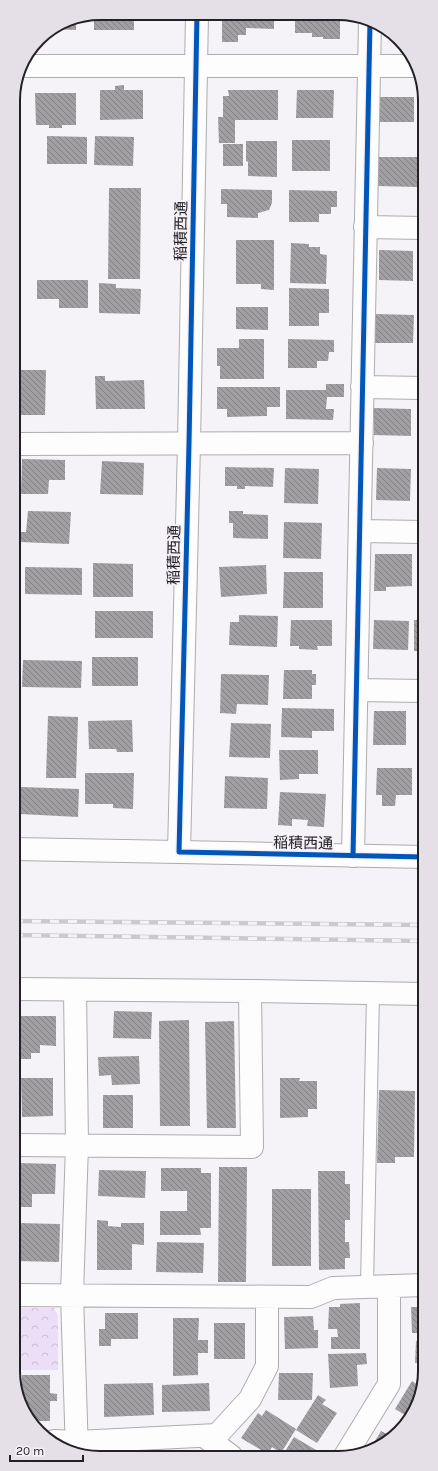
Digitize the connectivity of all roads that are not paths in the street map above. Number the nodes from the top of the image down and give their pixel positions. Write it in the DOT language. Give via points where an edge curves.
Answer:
graph roads {
  1 [pos="197,20"];
  2 [pos="370,26"];
  3 [pos="369,65"];
  4 [pos="27,66"];
  5 [pos="197,66"];
  6 [pos="411,66"];
  7 [pos="365,227"];
  8 [pos="418,228"];
  9 [pos="362,387"];
  10 [pos="418,388"];
  11 [pos="362,443"];
  12 [pos="20,444"];
  13 [pos="189,444"];
  14 [pos="360,531"];
  15 [pos="418,532"];
  16 [pos="357,690"];
  17 [pos="418,691"];
  18 [pos="20,849"];
  19 [pos="179,852"];
  20 [pos="353,856"];
  21 [pos="418,857"];
  22 [pos="20,989"];
  23 [pos="75,990"];
  24 [pos="250,991"];
  25 [pos="373,994"];
  26 [pos="418,994"];
  27 [pos="20,1144"];
  28 [pos="77,1145"];
  29 [pos="418,1285"];
  30 [pos="367,1286"];
  31 [pos="390,1286"];
  32 [pos="20,1295"];
  33 [pos="72,1295"];
  34 [pos="267,1297"];
  35 [pos="204,1436"];
  36 [pos="77,1447"];
  37 [pos="349,1450"];
  38 [pos="224,1451"];
  1 -- 5 [label="street, 稲積西通"];
  2 -- 3 [label="street"];
  3 -- 5 [label="street"];
  3 -- 6 [label="street"];
  3 -- 7 [label="street"];
  4 -- 5 [label="street"];
  5 -- 13 [label="street, 稲積西通"];
  7 -- 8 [label="street"];
  7 -- 9 [label="street"];
  9 -- 10 [label="street"];
  9 -- 11 [label="street"];
  11 -- 13 [label="street"];
  11 -- 14 [label="street"];
  12 -- 13 [label="street"];
  13 -- 19 [label="street, 稲積西通"];
  14 -- 15 [label="street"];
  14 -- 16 [label="street"];
  16 -- 17 [label="street"];
  16 -- 20 [label="street"];
  18 -- 19 [label="street"];
  19 -- 20 [label="street, 稲積西通"];
  20 -- 21 [label="street, 稲積西通"];
  22 -- 23 [label="street"];
  23 -- 24 [label="street"];
  23 -- 28 [label="street"];
  24 -- 25 [label="street"];
  24 -- 28 [label="street" via="252,1147"];
  25 -- 26 [label="street"];
  25 -- 30 [label="lane"];
  27 -- 28 [label="street"];
  28 -- 33 [label="street"];
  29 -- 31 [label="street"];
  30 -- 31 [label="street"];
  30 -- 34 [label="street" via="333,1288 311,1297"];
  31 -- 37 [label="street" via="389,1384"];
  32 -- 33 [label="street"];
  33 -- 34 [label="street"];
  33 -- 36 [label="street"];
  34 -- 35 [label="street" via="267,1366 250,1399 217,1435"];
  35 -- 36 [label="street"];
  35 -- 38 [label="street"];
}
